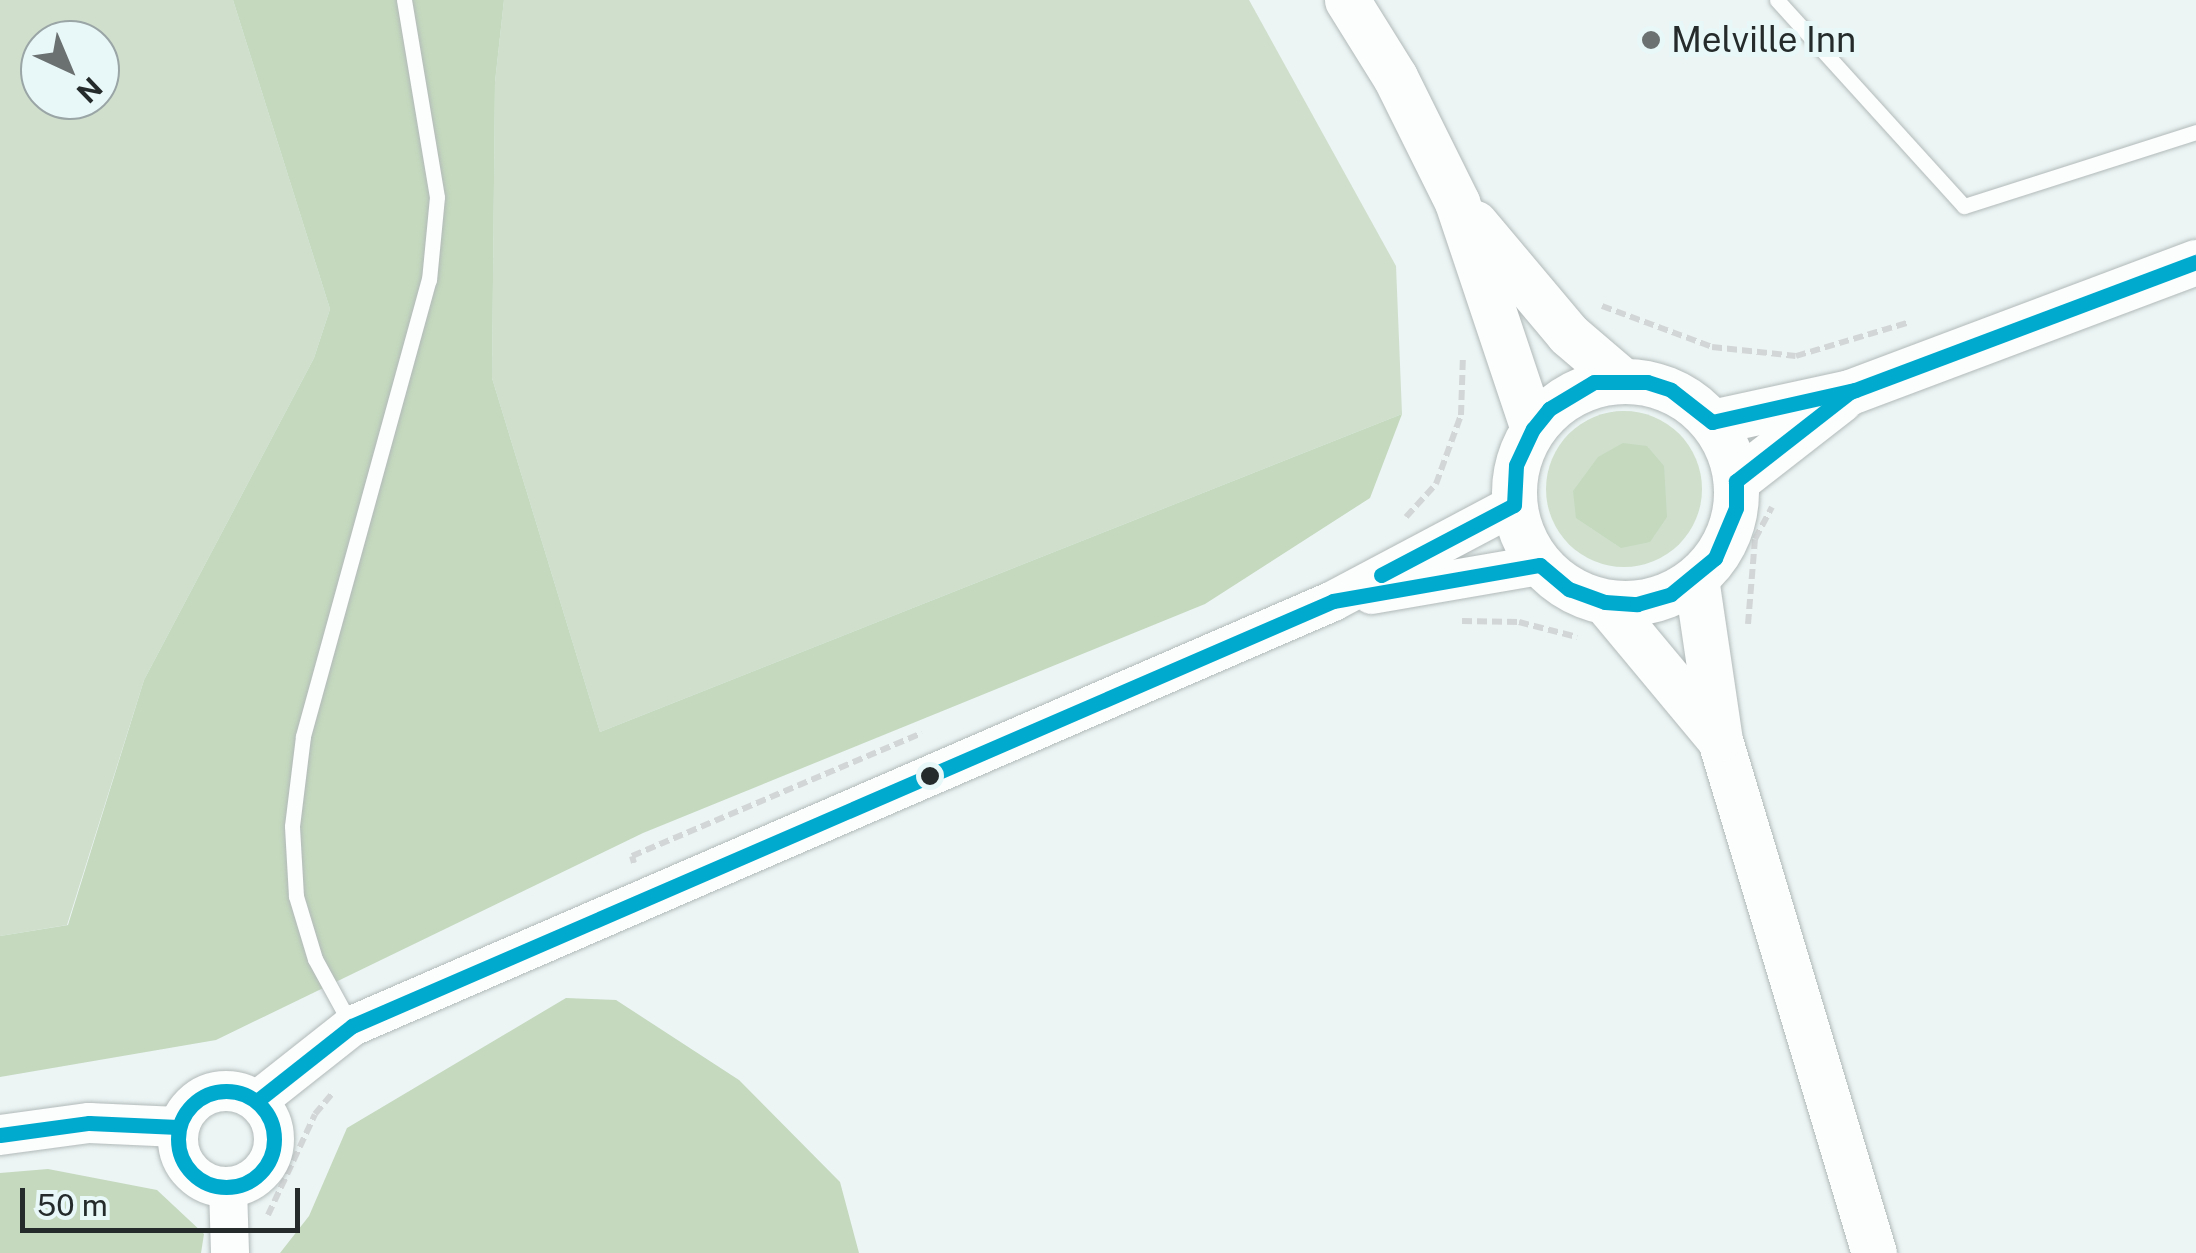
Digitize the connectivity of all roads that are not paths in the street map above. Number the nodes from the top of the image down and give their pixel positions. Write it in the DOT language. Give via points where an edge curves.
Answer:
graph roads {
  1 [pos="404,0"];
  2 [pos="1347,0"];
  3 [pos="1777,0"];
  4 [pos="2196,132"];
  5 [pos="1457,202"];
  6 [pos="2196,262"];
  7 [pos="1622,380"];
  8 [pos="1850,392"];
  9 [pos="1712,422"];
  10 [pos="1533,429"];
  11 [pos="1736,480"];
  12 [pos="1514,506"];
  13 [pos="1540,565"];
  14 [pos="1696,578"];
  15 [pos="1333,601"];
  16 [pos="1604,602"];
  17 [pos="1720,740"];
  18 [pos="352,1026"];
  19 [pos="258,1101"];
  20 [pos="178,1127"];
  21 [pos="0,1135"];
  22 [pos="228,1188"];
  23 [pos="246,1243"];
  24 [pos="1874,1253"];
  1 -- 18 [label="lane" via="437,198 429,280 303,736 292,826 296,896 315,959"];
  2 -- 5 [label="main road" via="1396,78"];
  3 -- 4 [label="lane" via="1964,206"];
  5 -- 7 [label="main road" via="1545,307"];
  5 -- 10 [label="main road"];
  6 -- 8 [label="main road"];
  7 -- 9 [label="main road" via="1671,390"];
  7 -- 10 [label="main road" via="1582,388 1549,408"];
  8 -- 9 [label="main road"];
  8 -- 11 [label="main road"];
  9 -- 11 [label="main road"];
  10 -- 12 [label="main road" via="1516,466"];
  11 -- 14 [label="main road" via="1728,534"];
  12 -- 13 [label="main road"];
  12 -- 15 [label="main road"];
  13 -- 15 [label="main road"];
  13 -- 16 [label="main road" via="1569,589"];
  14 -- 16 [label="main road" via="1637,604"];
  14 -- 17 [label="main road"];
  15 -- 18 [label="main road"];
  16 -- 17 [label="main road"];
  17 -- 24 [label="main road"];
  18 -- 19 [label="main road"];
  19 -- 20 [label="main road" via="215,1091 192,1102"];
  19 -- 22 [label="main road" via="274,1127 274,1151 252,1181"];
  20 -- 21 [label="main road" via="89,1123"];
  20 -- 22 [label="main road" via="180,1157 198,1180"];
  22 -- 23 [label="street"];
}
